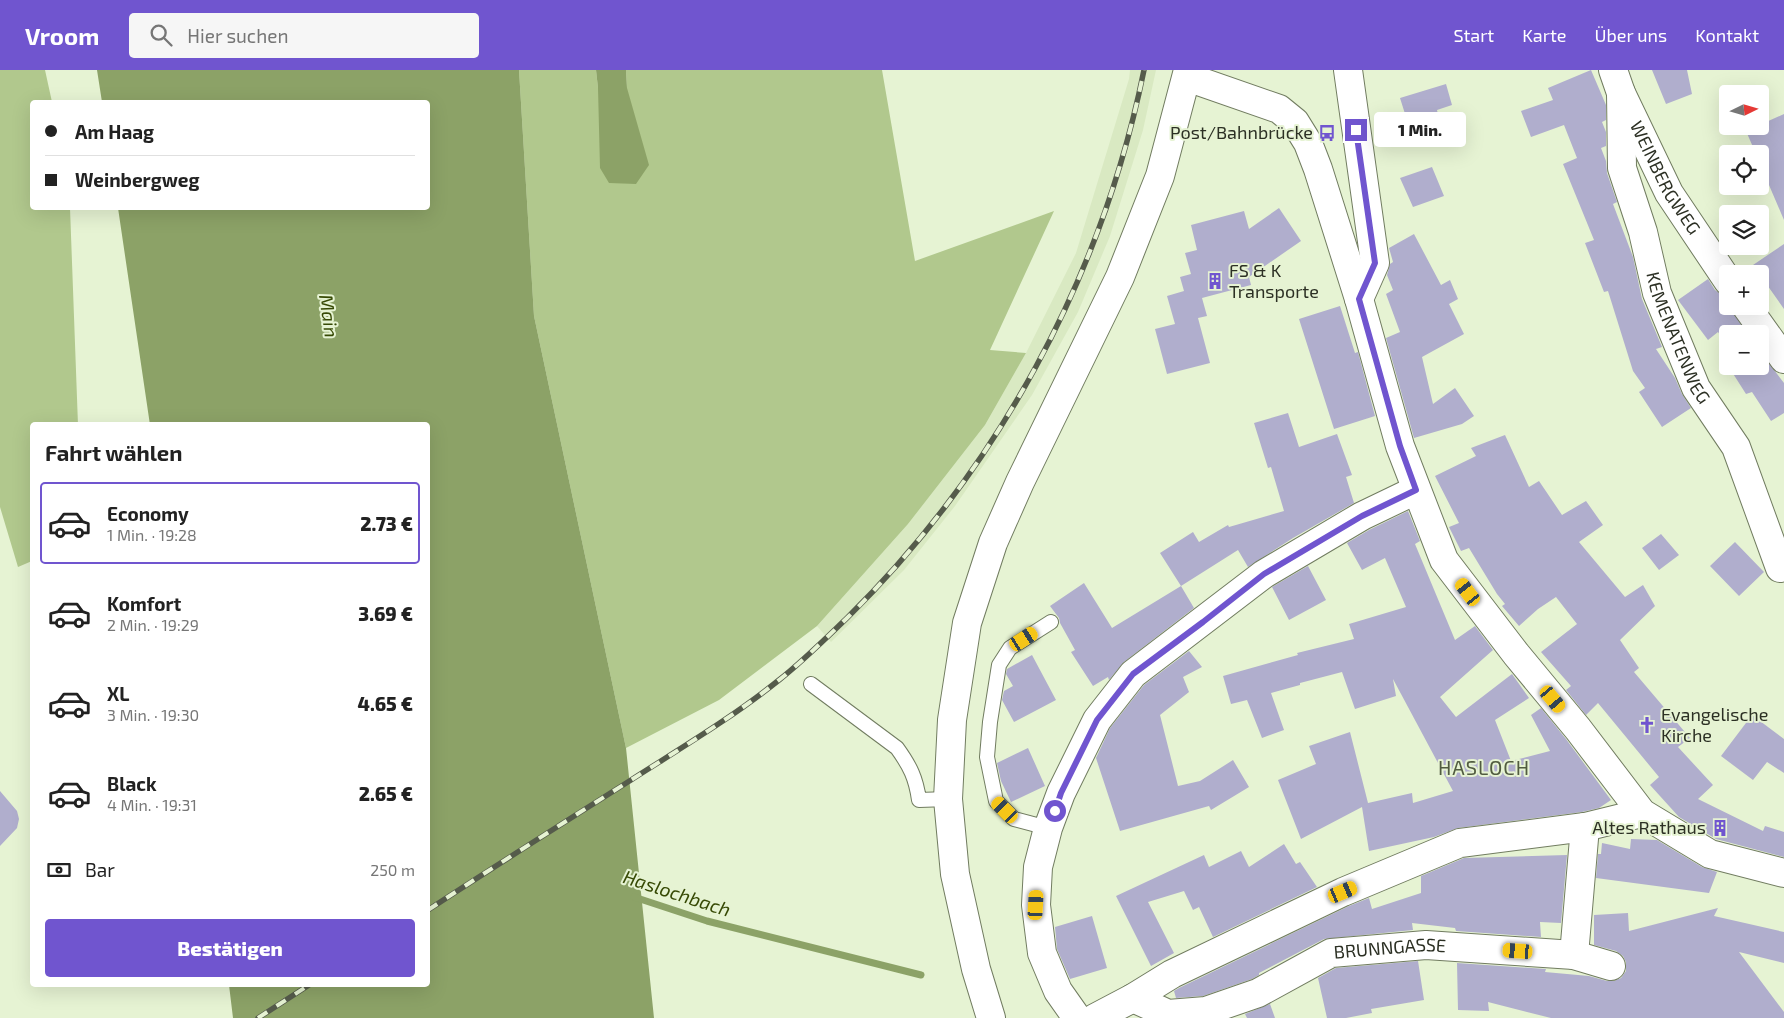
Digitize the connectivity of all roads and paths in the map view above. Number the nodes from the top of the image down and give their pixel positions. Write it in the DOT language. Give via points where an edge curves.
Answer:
graph roads {
  1 [pos="1348,70"];
  2 [pos="1188,74"];
  3 [pos="1617,82"];
  4 [pos="1719,268"];
  5 [pos="1359,299"];
  6 [pos="1752,315"];
  7 [pos="1784,359"];
  8 [pos="1416,490"];
  9 [pos="1780,568"];
  10 [pos="1051,622"];
  11 [pos="811,684"];
  12 [pos="948,799"];
  13 [pos="1642,813"];
  14 [pos="1585,827"];
  15 [pos="1048,828"];
  16 [pos="1784,873"];
  17 [pos="1574,955"];
  18 [pos="1611,966"];
  19 [pos="1133,998"];
  20 [pos="991,1018"];
  21 [pos="1077,1018"];
  22 [pos="1095,1018"];
  1 -- 5 [label="street" via="1375,263"];
  2 -- 5 [label="street" via="1279,110 1295,122 1318,169"];
  2 -- 12 [label="street" via="1160,176 1120,277 993,543 967,623 952,720"];
  3 -- 4 [label="street, WEINBERGWEG" via="1669,193"];
  3 -- 9 [label="street, KEMENATENWEG" via="1622,168 1643,232 1657,294 1696,388 1736,447"];
  5 -- 8 [label="street" via="1400,446"];
  6 -- 7 [label="street"];
  8 -- 13 [label="street" via="1444,560"];
  8 -- 15 [label="street" via="1362,516 1264,574 1133,674 1097,720 1061,793"];
  10 -- 15 [label="lane" via="1010,648 999,665 987,757 996,801 1014,819"];
  11 -- 12 [label="lane" via="897,748 917,782 919,800"];
  12 -- 20 [label="street" via="955,874 976,969"];
  13 -- 14 [label="street"];
  13 -- 16 [label="street" via="1710,854"];
  14 -- 17 [label="street"];
  14 -- 19 [label="street" via="1460,843 1335,896 1172,974"];
  15 -- 21 [label="street" via="1038,867 1036,896 1042,953 1058,991"];
  17 -- 18 [label="street, BRUNNGASSE"];
  17 -- 19 [label="street, BRUNNGASSE" via="1426,945 1331,953 1258,993 1206,1011 1168,1014"];
  19 -- 22 [label="street"];
}
